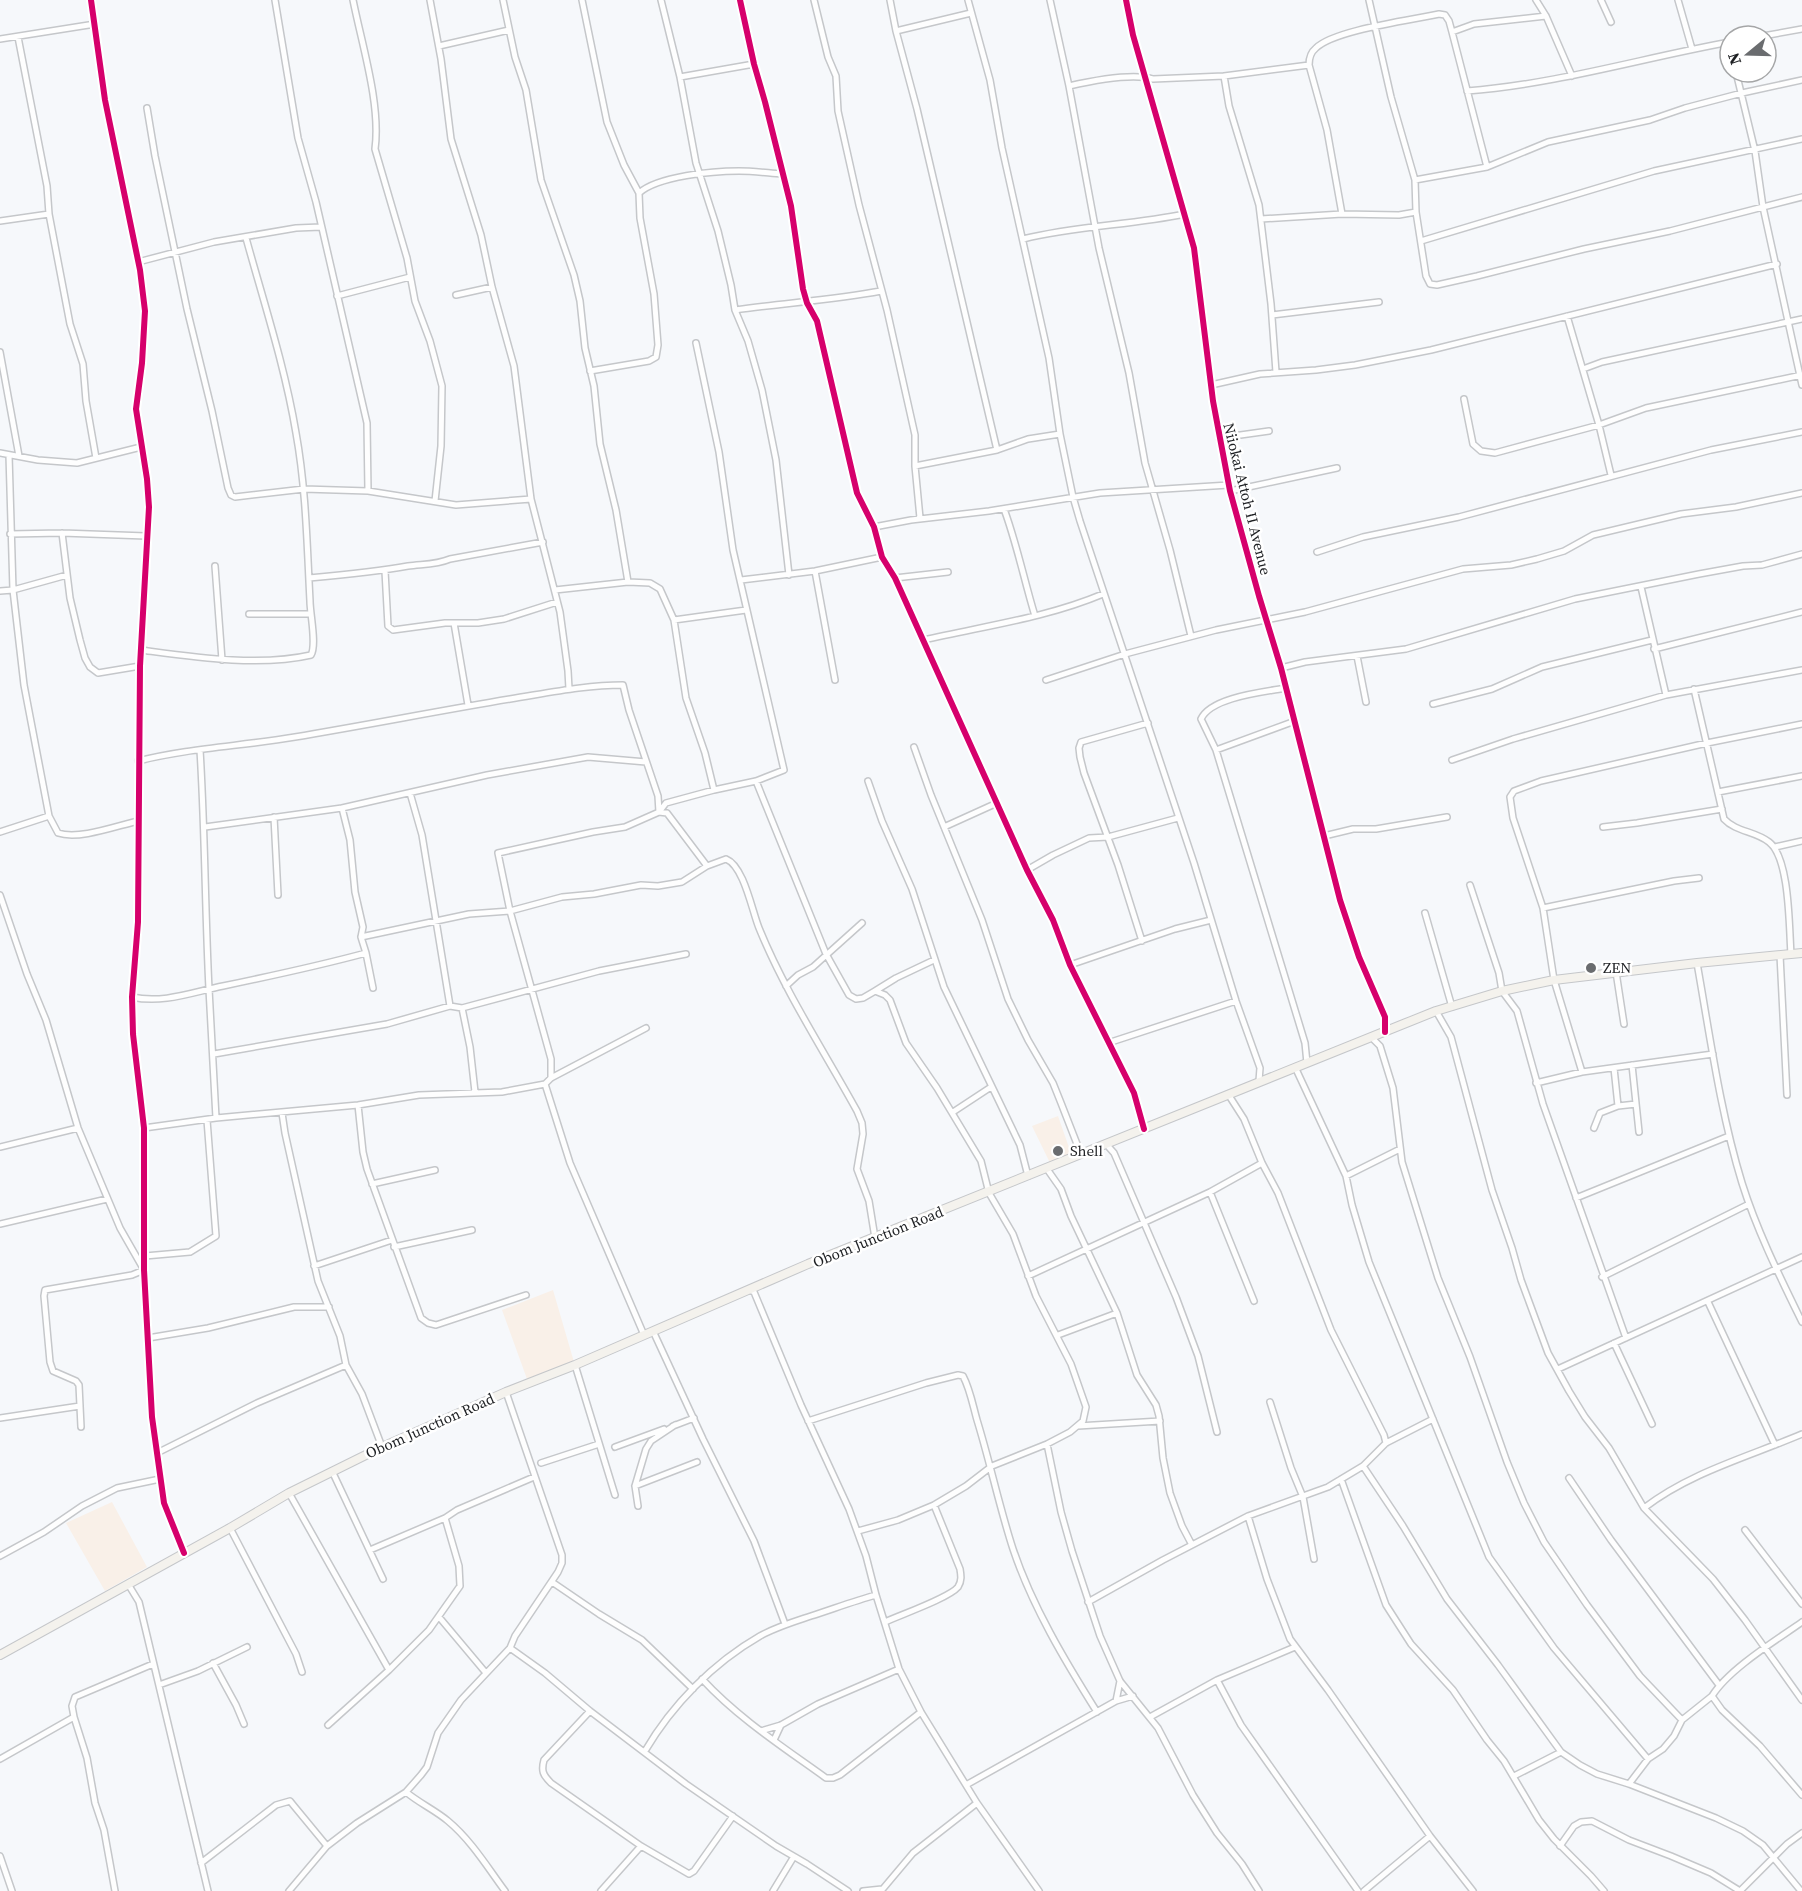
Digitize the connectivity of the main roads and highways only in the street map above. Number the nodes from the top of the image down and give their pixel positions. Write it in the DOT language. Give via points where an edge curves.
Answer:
graph roads {
  1 [pos="1802,953"];
  2 [pos="0,1655"];
  1 -- 2 [label="main road, Obom Junction Road" via="1554,980 1436,1011 748,1289 382,1447 289,1493"];
}
